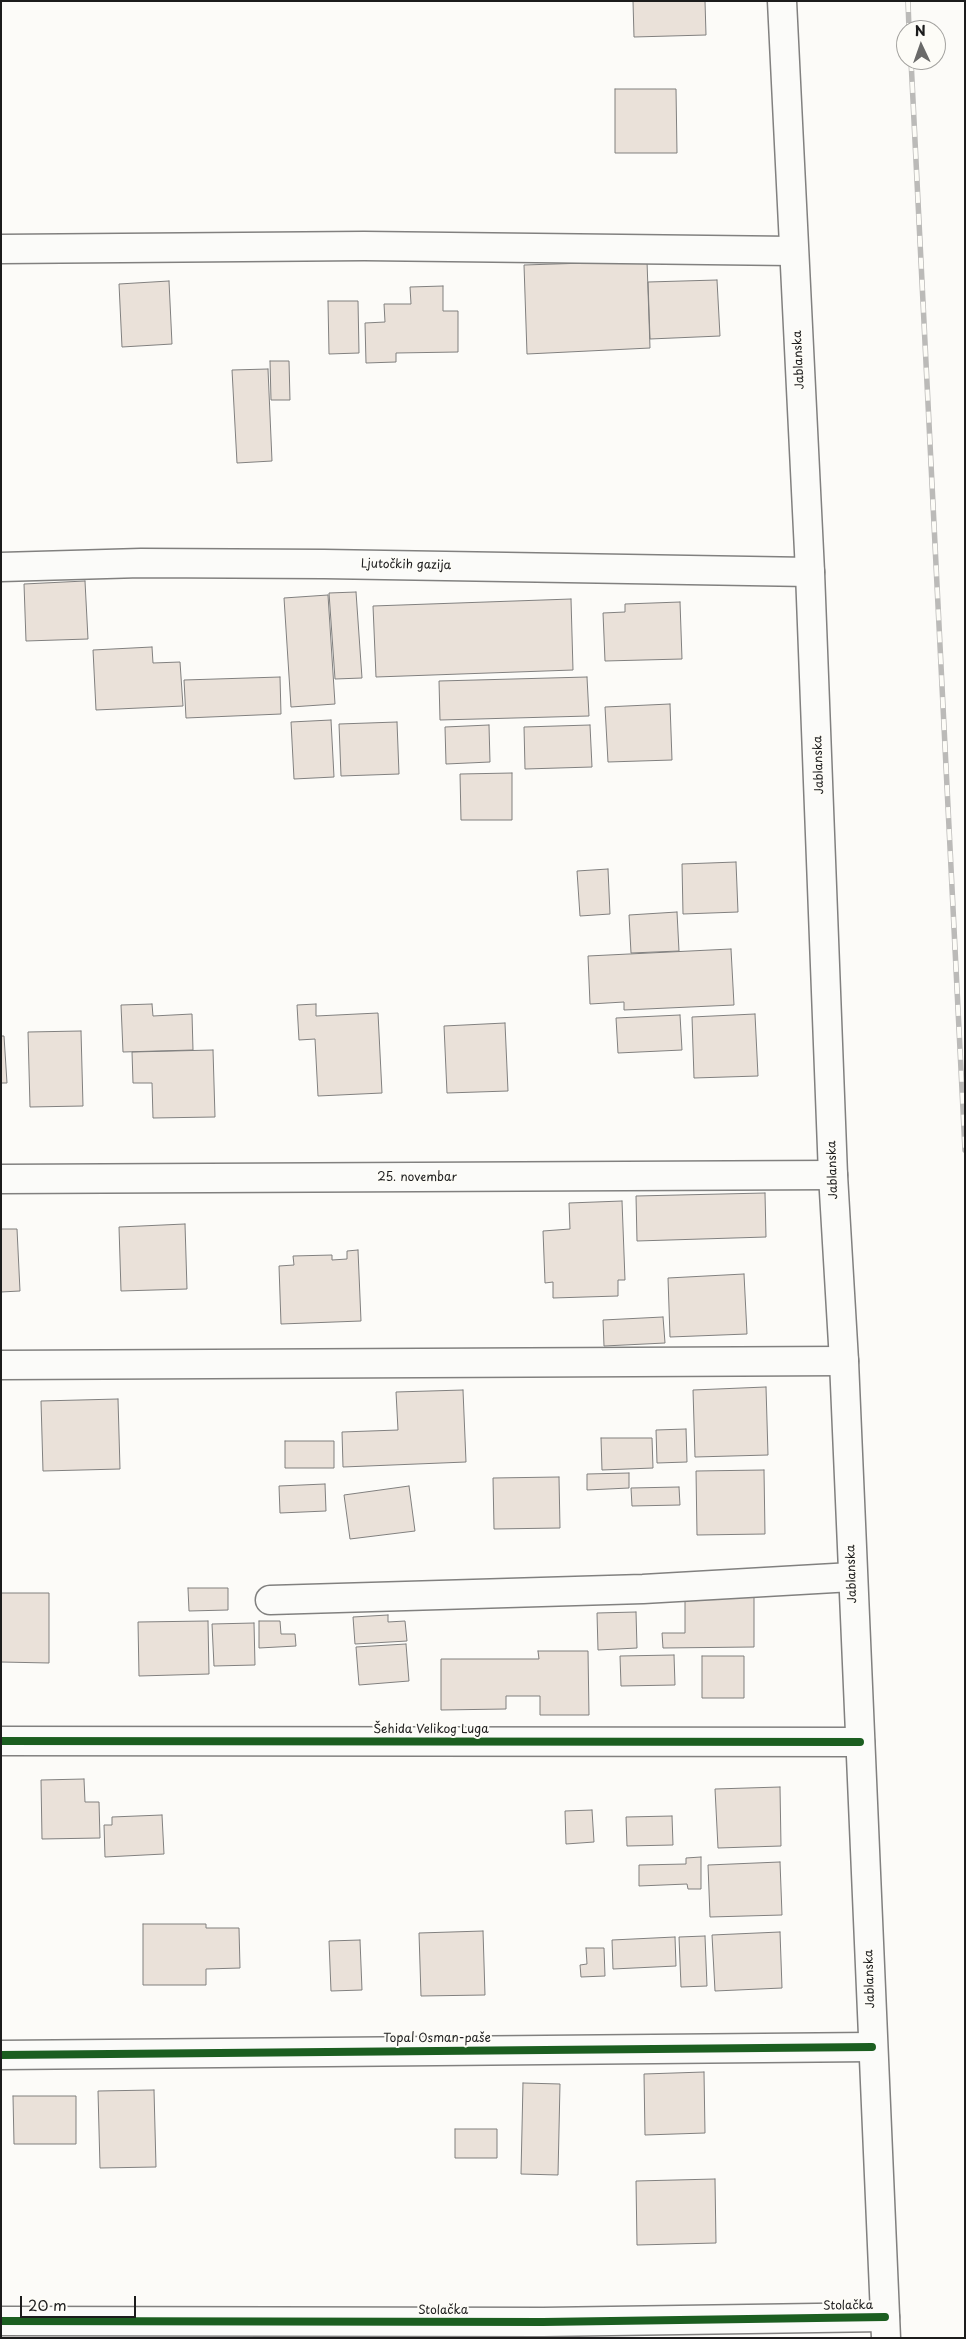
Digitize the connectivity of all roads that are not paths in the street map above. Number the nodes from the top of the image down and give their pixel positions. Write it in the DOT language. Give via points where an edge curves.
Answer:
graph roads {
  1 [pos="782,1"];
  2 [pos="1,249"];
  3 [pos="793,251"];
  4 [pos="1,567"];
  5 [pos="810,572"];
  6 [pos="833,1175"];
  7 [pos="1,1179"];
  8 [pos="844,1361"];
  9 [pos="1,1365"];
  10 [pos="852,1577"];
  11 [pos="270,1600"];
  12 [pos="1,1741"];
  13 [pos="860,1742"];
  14 [pos="872,2047"];
  15 [pos="1,2055"];
  16 [pos="1,2321"];
  17 [pos="885,2327"];
  1 -- 3 [label="street, Jablanska"];
  2 -- 3 [label="street" via="364,246"];
  3 -- 5 [label="street, Jablanska"];
  4 -- 5 [label="street, Ljutočkih gazija" via="141,563 304,564"];
  5 -- 6 [label="street, Jablanska"];
  6 -- 7 [label="street, 25. novembar"];
  6 -- 8 [label="street, Jablanska"];
  8 -- 9 [label="street"];
  8 -- 10 [label="street, Jablanska"];
  10 -- 11 [label="street" via="644,1590"];
  10 -- 13 [label="street, Jablanska"];
  12 -- 13 [label="street, Šehida Velikog Luga"];
  13 -- 14 [label="street, Jablanska"];
  14 -- 15 [label="street, Topal Osman-paše"];
  14 -- 17 [label="street, Jablanska"];
  16 -- 17 [label="street, Stolačka" via="543,2322"];
}
